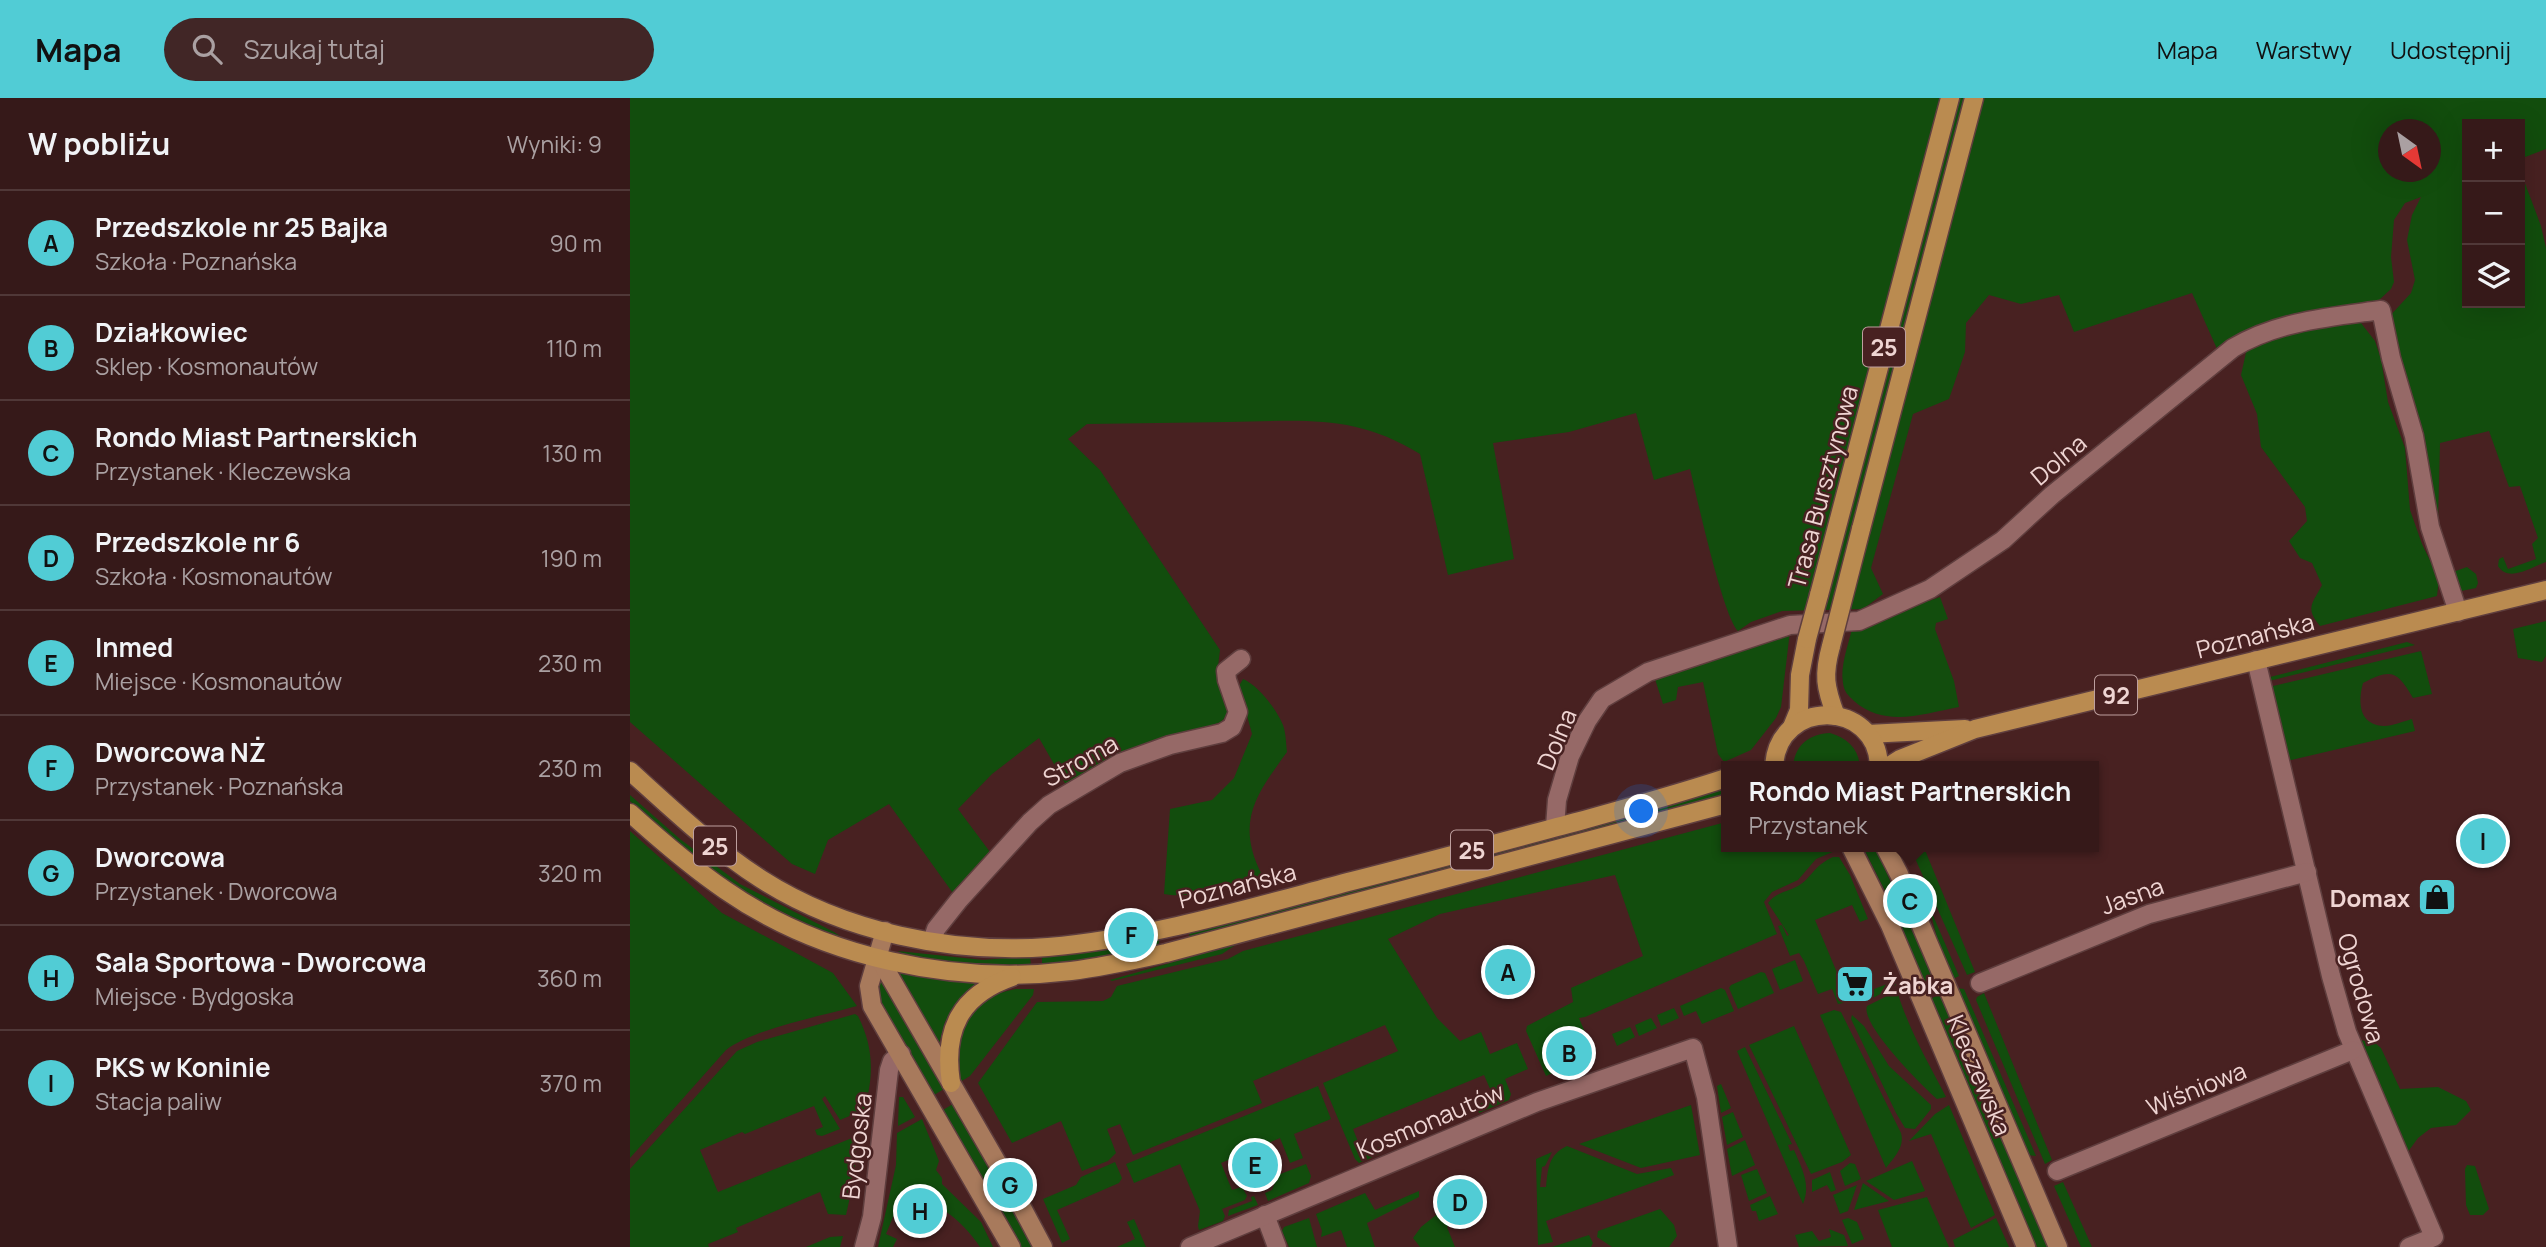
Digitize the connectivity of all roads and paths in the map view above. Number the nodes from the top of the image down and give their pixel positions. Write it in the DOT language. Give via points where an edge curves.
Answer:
graph roads {
  1 [pos="1950,98"];
  2 [pos="1974,98"];
  3 [pos="2546,590"];
  4 [pos="2458,612"];
  5 [pos="1241,659"];
  6 [pos="2256,660"];
  7 [pos="1836,716"];
  8 [pos="1793,727"];
  9 [pos="1975,729"];
  10 [pos="1868,734"];
  11 [pos="1776,758"];
  12 [pos="1878,761"];
  13 [pos="1897,761"];
  14 [pos="630,771"];
  15 [pos="1721,779"];
  16 [pos="1721,805"];
  17 [pos="630,813"];
  18 [pos="1555,827"];
  19 [pos="1854,852"];
  20 [pos="1888,852"];
  21 [pos="2307,872"];
  22 [pos="885,931"];
  23 [pos="932,941"];
  24 [pos="879,958"];
  25 [pos="1020,974"];
  26 [pos="1980,983"];
  27 [pos="2353,1050"];
  28 [pos="901,1054"];
  29 [pos="951,1083"];
  30 [pos="2057,1171"];
  31 [pos="1265,1216"];
  32 [pos="864,1247"];
  33 [pos="1011,1247"];
  34 [pos="1043,1247"];
  35 [pos="1190,1247"];
  36 [pos="1277,1247"];
  37 [pos="1728,1247"];
  38 [pos="2026,1247"];
  39 [pos="2058,1247"];
  40 [pos="2409,1247"];
  1 -- 8 [label="main road, Trasa Bursztynowa / 25, bridge" via="1807,639"];
  2 -- 7 [label="main road, Trasa Bursztynowa / 25, bridge" via="1826,663 1825,683"];
  3 -- 4 [label="main road, Poznańska / 92"];
  4 -- 6 [label="main road, Poznańska / 92"];
  4 -- 18 [label="street, Dolna" via="2430,527 2414,436 2381,310 2282,327 2250,338 2210,365 2003,540 1930,589 1859,621 1790,625 1760,635 1648,673 1602,699 1570,757 1557,800"];
  5 -- 23 [label="street, Stroma" via="1226,671 1238,712 1232,727 1120,763 1049,805 959,900"];
  6 -- 9 [label="main road, Poznańska / 92"];
  6 -- 21 [label="street, Ogrodowa"];
  7 -- 8 [label="main road" via="1808,718"];
  7 -- 10 [label="main road" via="1854,722"];
  8 -- 11 [label="main road, 25"];
  9 -- 10 [label="main road, Poznańska / 92"];
  9 -- 13 [label="main road, Poznańska / 92"];
  10 -- 12 [label="main road"];
  14 -- 22 [label="main road, Poznańska / 25" via="720,850 762,880 811,905"];
  15 -- 18 [label="main road, Poznańska / 25"];
  16 -- 25 [label="main road, Poznańska / 25" via="1166,953 1072,971"];
  17 -- 24 [label="main road, Poznańska / 25" via="688,863 766,915"];
  18 -- 23 [label="main road, Poznańska / 25" via="1138,933 1036,947 990,948"];
  19 -- 38 [label="main road, Kleczewska" via="1885,915"];
  20 -- 39 [label="main road, Kleczewska"];
  21 -- 26 [label="street, Jasna" via="2149,914"];
  21 -- 27 [label="street, Ogrodowa"];
  22 -- 23 [label="main road, Poznańska / 25"];
  22 -- 24 [label="main road"];
  24 -- 25 [label="main road, Poznańska / 25" via="952,971"];
  24 -- 28 [label="main road" via="869,986 872,1006"];
  24 -- 29 [label="main road"];
  25 -- 29 [label="main road" via="995,983 959,1016 949,1048"];
  27 -- 30 [label="street, Wiśniowa"];
  27 -- 40 [label="street, Ogrodowa" via="2434,1237"];
  28 -- 32 [label="street, Bydgoska" via="892,1060 889,1070 872,1217"];
  28 -- 33 [label="main road"];
  29 -- 34 [label="main road"];
  31 -- 35 [label="street, Kosmonautów"];
  31 -- 36 [label="street"];
  31 -- 37 [label="street, Kosmonautów" via="1536,1102 1693,1048 1706,1097"];
}
